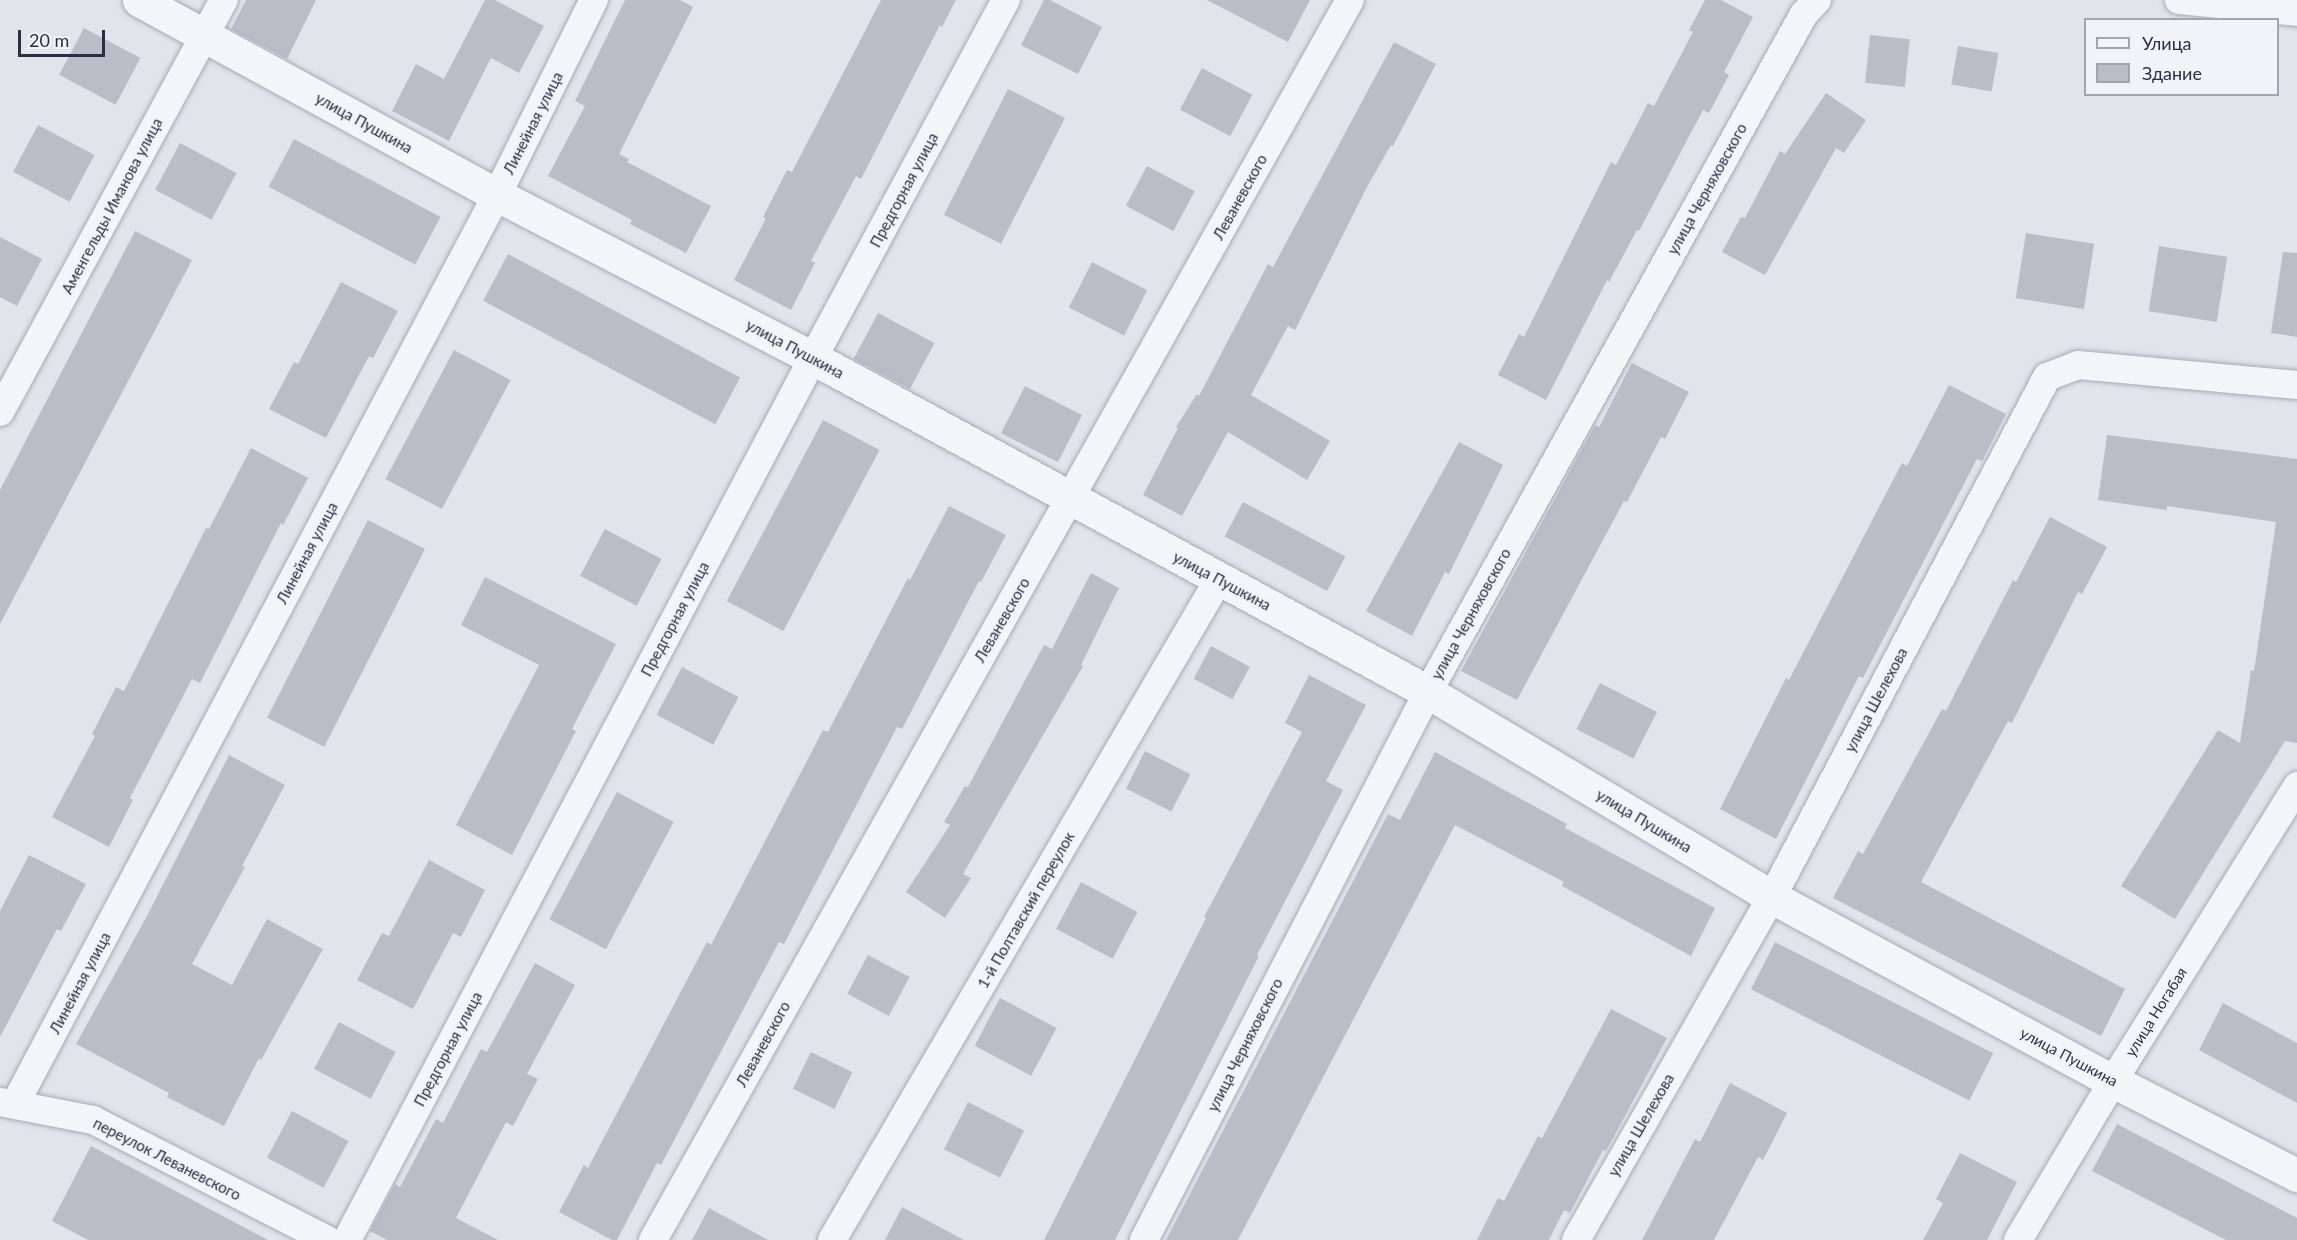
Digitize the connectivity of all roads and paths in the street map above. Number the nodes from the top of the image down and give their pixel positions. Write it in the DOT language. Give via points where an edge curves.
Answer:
graph roads {
  1 [pos="139,0"];
  2 [pos="224,0"];
  3 [pos="594,0"];
  4 [pos="1006,0"];
  5 [pos="1350,0"];
  6 [pos="1817,0"];
  7 [pos="2179,0"];
  8 [pos="2297,12"];
  9 [pos="204,36"];
  10 [pos="497,195"];
  11 [pos="813,358"];
  12 [pos="2297,385"];
  13 [pos="0,412"];
  14 [pos="1070,499"];
  15 [pos="1219,579"];
  16 [pos="1428,692"];
  17 [pos="2297,786"];
  18 [pos="1772,897"];
  19 [pos="2113,1081"];
  20 [pos="8,1103"];
  21 [pos="2297,1175"];
  22 [pos="327,1240"];
  23 [pos="347,1240"];
  24 [pos="652,1240"];
  25 [pos="832,1240"];
  26 [pos="1144,1240"];
  27 [pos="1576,1240"];
  28 [pos="2018,1240"];
  1 -- 9 [label="street, улица Пушкина"];
  2 -- 9 [label="street, Аменгельды Иманова улица"];
  3 -- 10 [label="street, Линейная улица"];
  4 -- 11 [label="street, Предгорная улица"];
  5 -- 14 [label="street, Леваневского"];
  6 -- 16 [label="street, улица Черняховского" via="1804,14"];
  7 -- 8 [label="street"];
  9 -- 10 [label="street, улица Пушкина"];
  9 -- 13 [label="street, Аменгельды Иманова улица"];
  10 -- 11 [label="street, улица Пушкина"];
  10 -- 20 [label="street, Линейная улица"];
  11 -- 14 [label="street, улица Пушкина"];
  11 -- 23 [label="street, Предгорная улица"];
  12 -- 18 [label="street, улица Шелехова" via="2078,365 2047,377"];
  14 -- 15 [label="street, улица Пушкина"];
  14 -- 24 [label="street, Леваневского"];
  15 -- 16 [label="street, улица Пушкина"];
  15 -- 25 [label="street, 1-й Полтавский переулок"];
  16 -- 18 [label="street, улица Пушкина"];
  16 -- 26 [label="street, улица Черняховского"];
  17 -- 19 [label="street, улица Ногабая"];
  18 -- 19 [label="street, улица Пушкина"];
  18 -- 27 [label="street, улица Шелехова"];
  19 -- 21 [label="street, улица Пушкина"];
  19 -- 28 [label="street, улица Ногабая"];
  20 -- 22 [label="street, переулок Леваневского" via="93,1120"];
}
